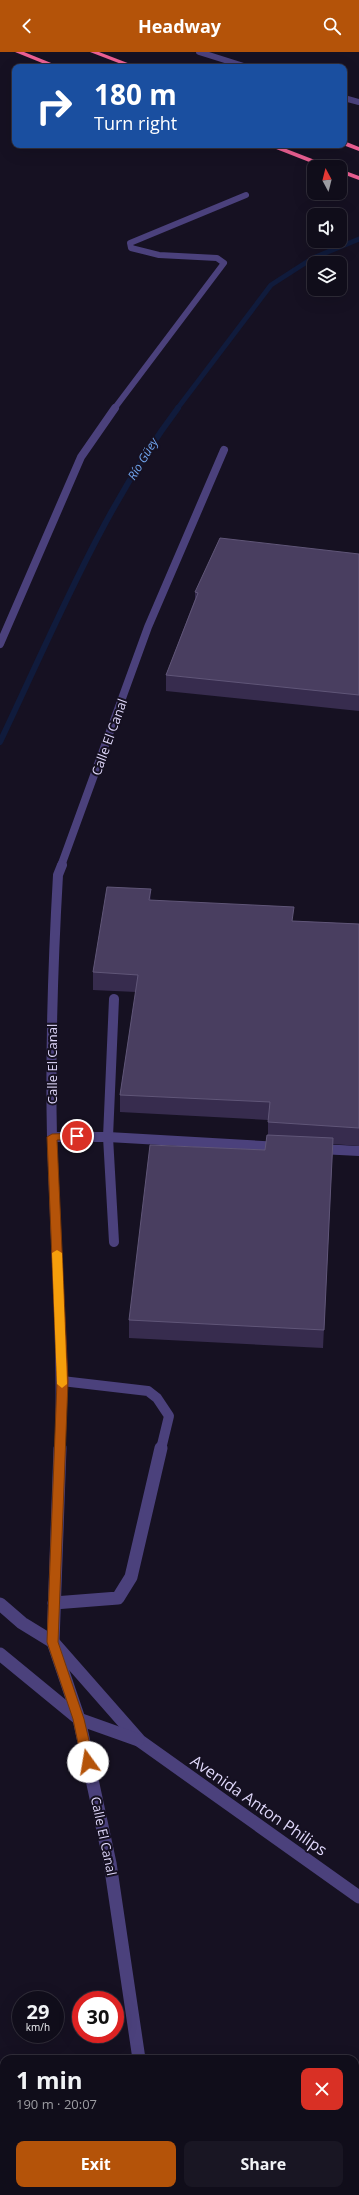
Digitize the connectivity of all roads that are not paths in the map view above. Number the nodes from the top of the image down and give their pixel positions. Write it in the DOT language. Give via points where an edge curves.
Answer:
graph roads {
  1 [pos="18,52"];
  2 [pos="93,52"];
  3 [pos="199,52"];
  4 [pos="50,64"];
  5 [pos="127,64"];
  6 [pos="237,64"];
  7 [pos="347,99"];
  8 [pos="359,102"];
  9 [pos="347,144"];
  10 [pos="278,148"];
  11 [pos="359,148"];
  12 [pos="310,160"];
  13 [pos="347,174"];
  14 [pos="359,178"];
  15 [pos="246,195"];
  16 [pos="224,450"];
  17 [pos="0,644"];
  18 [pos="114,999"];
  19 [pos="52,1137"];
  20 [pos="108,1137"];
  21 [pos="288,1147"];
  22 [pos="312,1149"];
  23 [pos="359,1151"];
  24 [pos="114,1242"];
  25 [pos="62,1381"];
  26 [pos="54,1603"];
  27 [pos="0,1604"];
  28 [pos="52,1642"];
  29 [pos="0,1654"];
  30 [pos="78,1719"];
  31 [pos="140,1741"];
  32 [pos="359,1897"];
  33 [pos="138,2055"];
  1 -- 4 [label="highway"];
  2 -- 5 [label="highway"];
  3 -- 6 [label="street"];
  7 -- 8 [label="street"];
  9 -- 11 [label="highway"];
  10 -- 12 [label="highway"];
  13 -- 14 [label="highway"];
  15 -- 17 [label="street" via="130,243 130,248 134,251 148,254 216,258 224,263 127,391 81,457"];
  16 -- 19 [label="street, Calle El Canal" via="148,627 58,875 53,971"];
  18 -- 20 [label="street"];
  19 -- 20 [label="street"];
  19 -- 25 [label="street, Calle El Canal"];
  20 -- 21 [label="street"];
  20 -- 24 [label="street"];
  22 -- 23 [label="street"];
  25 -- 26 [label="street, Calle El Canal"];
  25 -- 26 [label="street" via="148,1391 158,1398 169,1416 131,1577 125,1587 118,1598"];
  26 -- 28 [label="street, Calle El Canal"];
  27 -- 28 [label="street, Avenida Anton Philips" via="22,1623"];
  28 -- 30 [label="street, Calle El Canal"];
  28 -- 31 [label="street, Avenida Anton Philips"];
  29 -- 30 [label="street, Avenida Anton Philips"];
  30 -- 31 [label="street, Avenida Anton Philips"];
  30 -- 33 [label="street, Calle El Canal" via="110,1863"];
  31 -- 32 [label="street, Avenida Anton Philips"];
}
